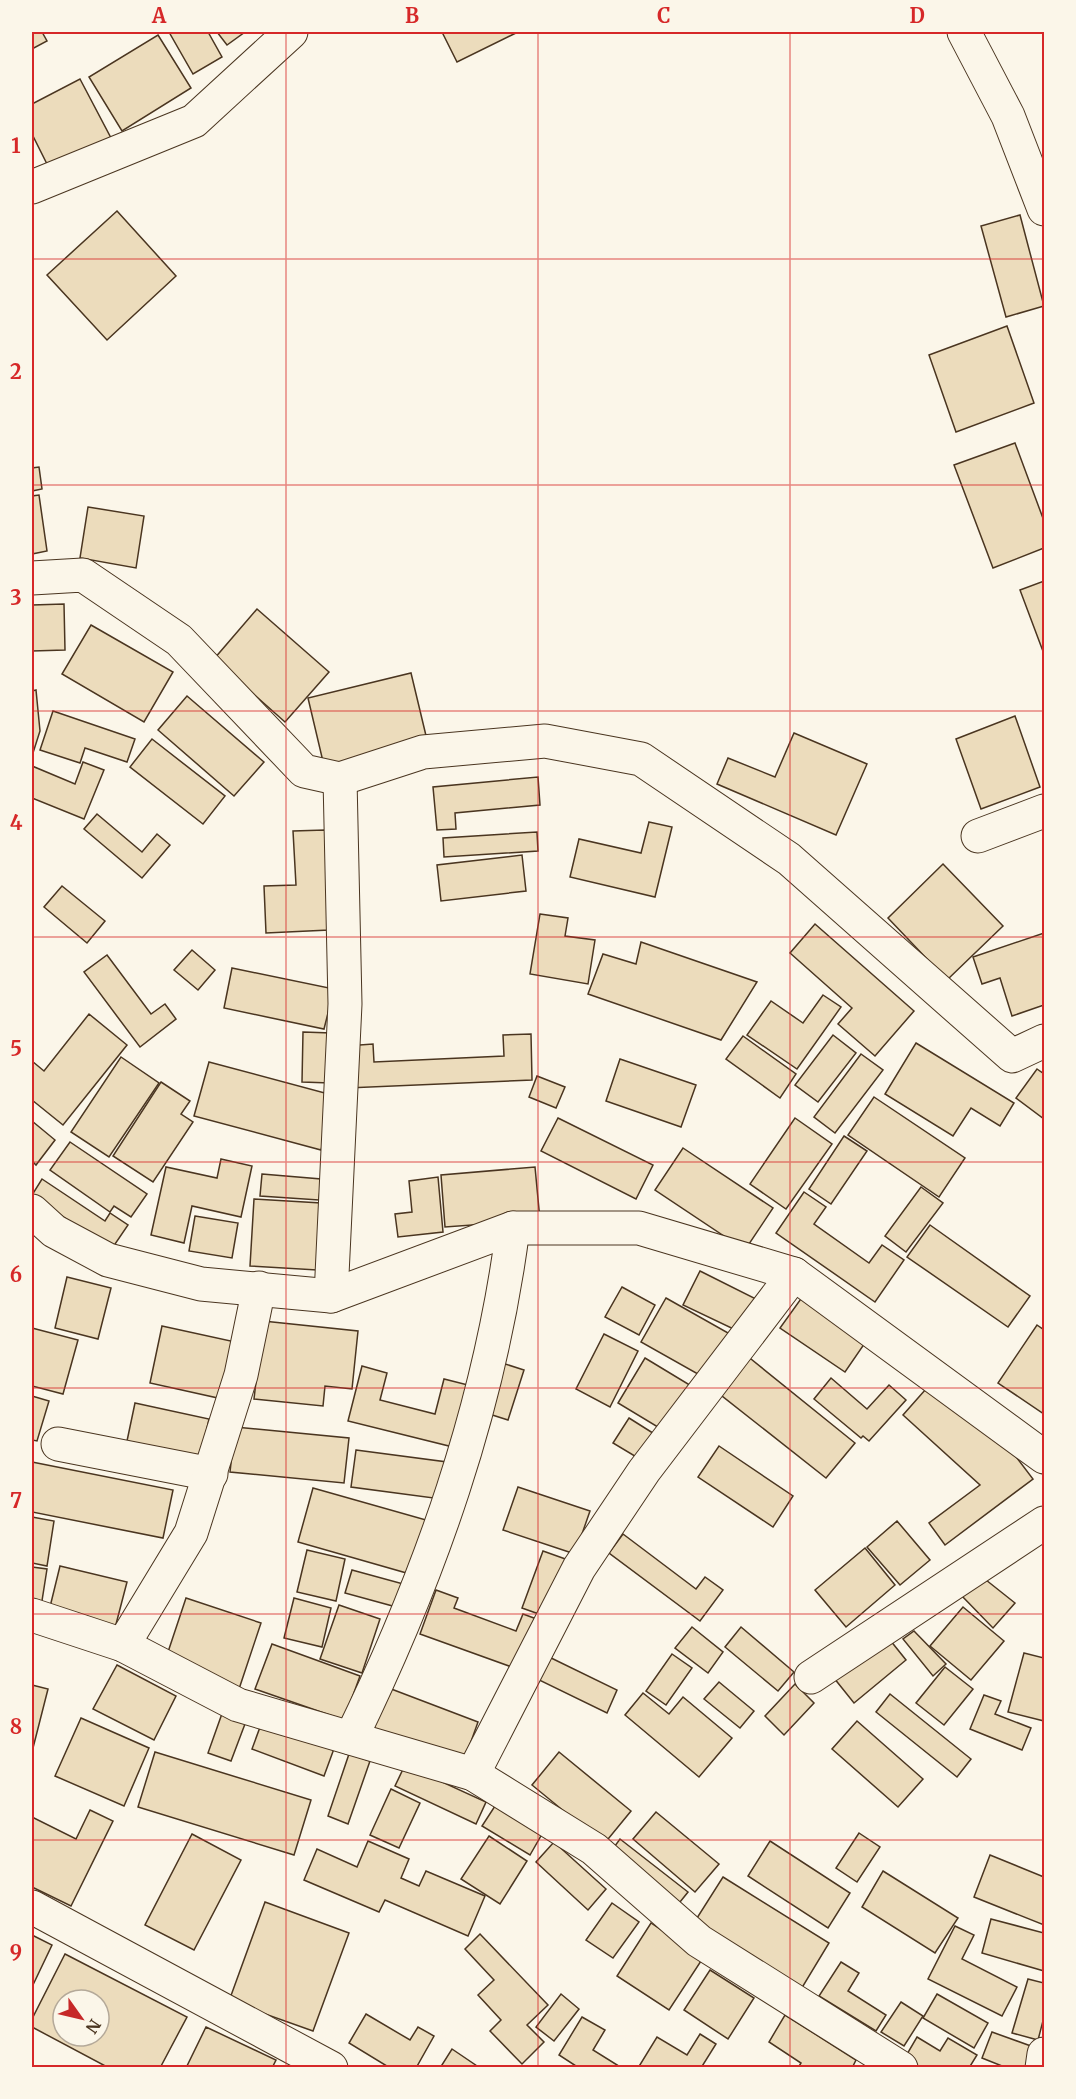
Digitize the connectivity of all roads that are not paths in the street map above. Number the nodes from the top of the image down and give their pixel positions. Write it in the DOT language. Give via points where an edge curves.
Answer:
graph roads {
  1 [pos="291,32"];
  2 [pos="964,32"];
  3 [pos="32,187"];
  4 [pos="1044,209"];
  5 [pos="32,578"];
  6 [pos="340,779"];
  7 [pos="1044,811"];
  8 [pos="978,836"];
  9 [pos="1044,1041"];
  10 [pos="32,1211"];
  11 [pos="513,1228"];
  12 [pos="794,1274"];
  13 [pos="259,1288"];
  14 [pos="331,1296"];
  15 [pos="58,1444"];
  16 [pos="1044,1457"];
  17 [pos="211,1474"];
  18 [pos="1044,1522"];
  19 [pos="32,1615"];
  20 [pos="123,1644"];
  21 [pos="811,1677"];
  22 [pos="351,1738"];
  23 [pos="473,1774"];
  24 [pos="32,1907"];
  25 [pos="1044,2054"];
  26 [pos="331,2067"];
  27 [pos="901,2067"];
  28 [pos="1041,2067"];
  1 -- 3 [label="street" via="194,121"];
  2 -- 4 [label="street" via="1008,116"];
  5 -- 6 [label="street" via="83,575 179,640 304,771"];
  6 -- 9 [label="street" via="423,752 545,741 640,759 789,859 1012,1056"];
  6 -- 14 [label="street" via="345,1005"];
  7 -- 8 [label="street"];
  10 -- 13 [label="street" via="54,1232 108,1260 201,1284"];
  11 -- 12 [label="street" via="639,1228"];
  11 -- 14 [label="street"];
  11 -- 22 [label="street" via="505,1289 475,1424 393,1651"];
  12 -- 16 [label="street"];
  12 -- 23 [label="street" via="644,1471 579,1568"];
  13 -- 14 [label="street"];
  13 -- 17 [label="street" via="241,1375"];
  15 -- 17 [label="street"];
  17 -- 20 [label="street" via="191,1533"];
  18 -- 21 [label="street"];
  19 -- 20 [label="street"];
  20 -- 22 [label="street" via="238,1705"];
  22 -- 23 [label="street"];
  23 -- 27 [label="street" via="594,1849 699,1941"];
  24 -- 26 [label="street"];
  25 -- 28 [label="street"];
}
